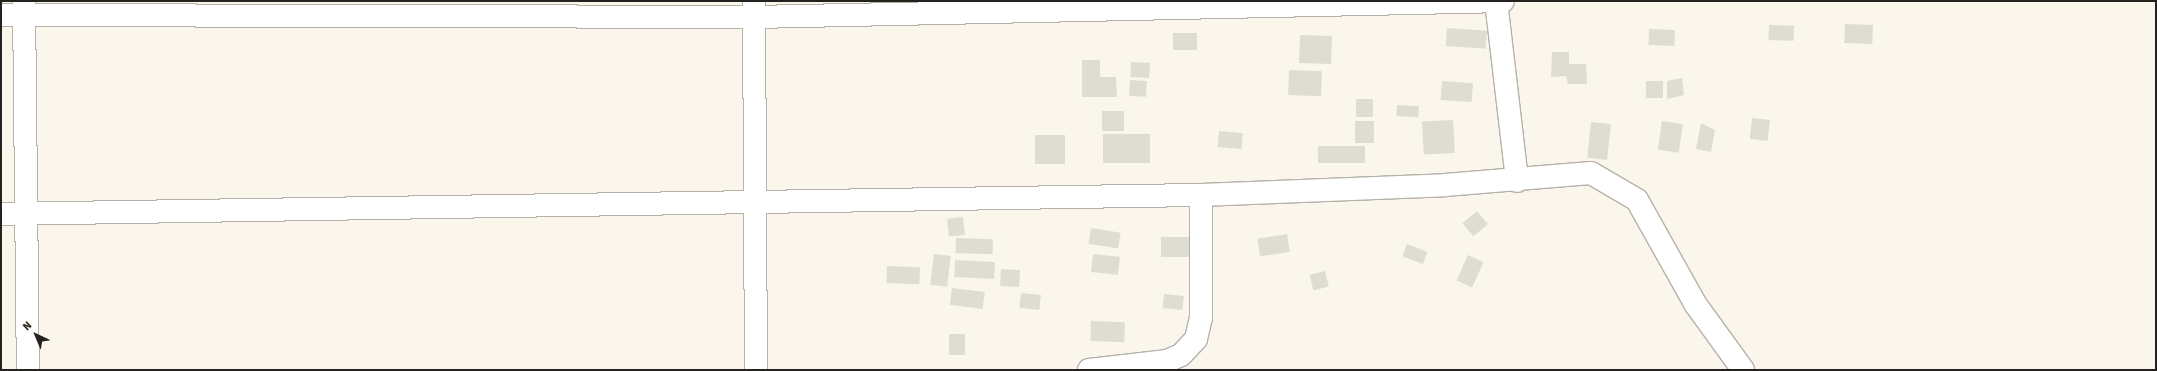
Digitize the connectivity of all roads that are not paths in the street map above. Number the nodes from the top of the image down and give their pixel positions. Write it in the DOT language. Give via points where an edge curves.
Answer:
graph roads {
  1 [pos="1496,1"];
  2 [pos="1503,1"];
  3 [pos="1122,5"];
  4 [pos="329,7"];
  5 [pos="24,8"];
  6 [pos="754,9"];
  7 [pos="1,15"];
  8 [pos="1517,181"];
  9 [pos="1201,195"];
  10 [pos="758,199"];
  11 [pos="27,213"];
  12 [pos="1,214"];
  13 [pos="28,370"];
  14 [pos="756,370"];
  15 [pos="1089,370"];
  16 [pos="1743,370"];
  1 -- 2 [label="street"];
  1 -- 3 [label="street"];
  1 -- 8 [label="street"];
  3 -- 6 [label="street"];
  4 -- 5 [label="street"];
  4 -- 6 [label="street"];
  5 -- 7 [label="street"];
  5 -- 11 [label="street"];
  6 -- 10 [label="street"];
  8 -- 9 [label="street"];
  8 -- 16 [label="street" via="1591,173 1637,200 1696,305"];
  9 -- 10 [label="street"];
  9 -- 15 [label="street" via="1201,318 1196,339 1182,355 1167,362"];
  10 -- 11 [label="street"];
  10 -- 14 [label="street"];
  11 -- 12 [label="street"];
  11 -- 13 [label="street"];
}
